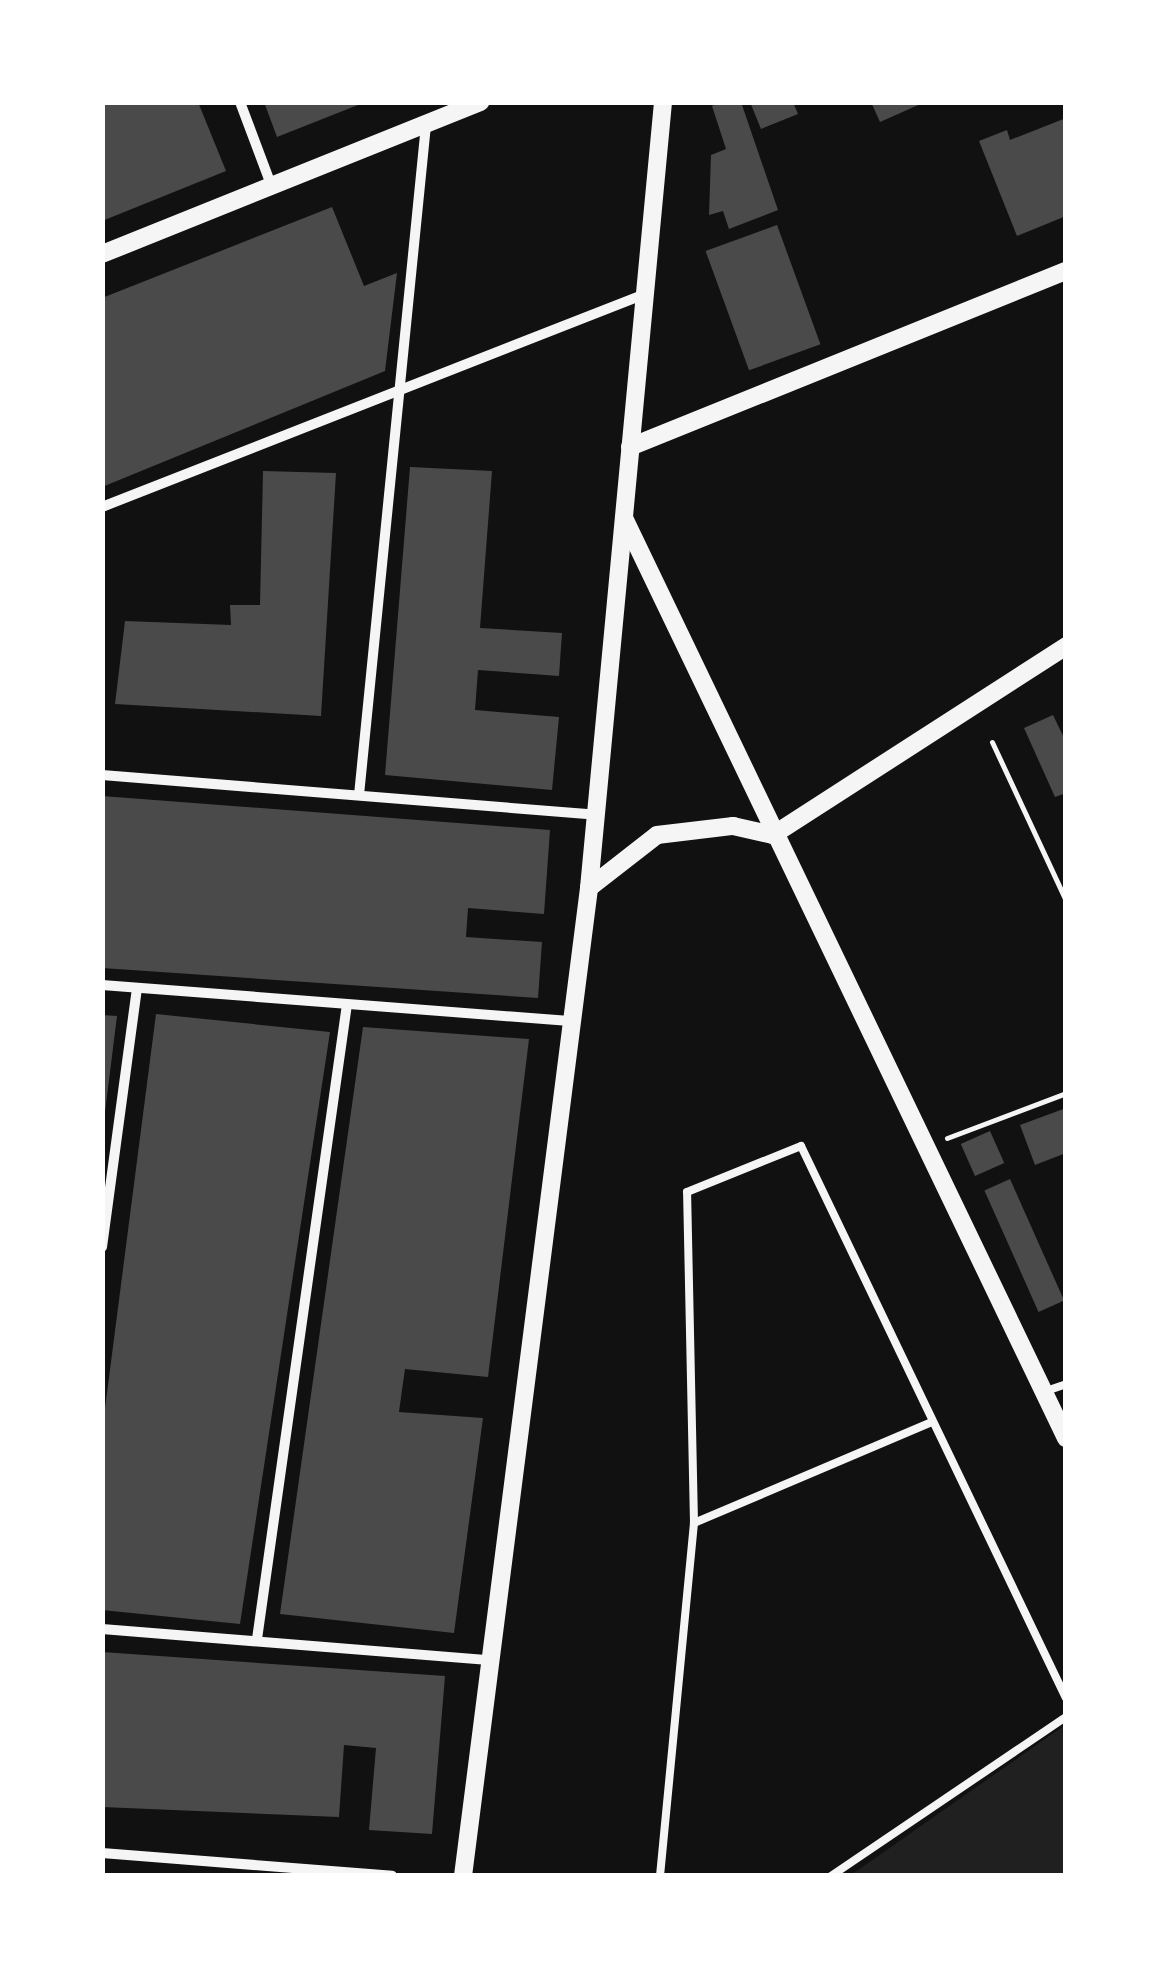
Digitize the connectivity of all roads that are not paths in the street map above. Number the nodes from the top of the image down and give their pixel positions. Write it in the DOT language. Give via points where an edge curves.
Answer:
graph roads {
  1 [pos="240,102"];
  2 [pos="481,102"];
  3 [pos="664,102"];
  4 [pos="426,125"];
  5 [pos="272,187"];
  6 [pos="102,254"];
  7 [pos="1066,270"];
  8 [pos="645,294"];
  9 [pos="400,392"];
  10 [pos="630,447"];
  11 [pos="102,508"];
  12 [pos="624,518"];
  13 [pos="1066,646"];
  14 [pos="102,775"];
  15 [pos="359,795"];
  16 [pos="596,815"];
  17 [pos="774,835"];
  18 [pos="590,888"];
  19 [pos="102,985"];
  20 [pos="137,988"];
  21 [pos="347,1004"];
  22 [pos="570,1021"];
  23 [pos="106,1195"];
  24 [pos="102,1247"];
  25 [pos="1066,1384"];
  26 [pos="1043,1392"];
  27 [pos="932,1422"];
  28 [pos="1066,1438"];
  29 [pos="694,1522"];
  30 [pos="102,1629"];
  31 [pos="256,1639"];
  32 [pos="488,1660"];
  33 [pos="1066,1698"];
  34 [pos="1066,1716"];
  35 [pos="102,1854"];
  36 [pos="297,1872"];
  37 [pos="336,1873"];
  38 [pos="392,1876"];
  39 [pos="463,1876"];
  40 [pos="660,1876"];
  41 [pos="831,1876"];
  1 -- 5 [label="street"];
  2 -- 4 [label="street"];
  3 -- 8 [label="street"];
  4 -- 5 [label="street"];
  4 -- 9 [label="street"];
  5 -- 6 [label="street"];
  7 -- 10 [label="street"];
  8 -- 9 [label="street"];
  8 -- 10 [label="street"];
  9 -- 11 [label="street"];
  9 -- 15 [label="street"];
  10 -- 12 [label="street"];
  12 -- 16 [label="street"];
  12 -- 17 [label="street"];
  13 -- 17 [label="street"];
  14 -- 15 [label="street"];
  15 -- 16 [label="street"];
  16 -- 18 [label="street"];
  17 -- 18 [label="street" via="733,826 658,835"];
  17 -- 26 [label="street"];
  18 -- 22 [label="street"];
  19 -- 20 [label="street"];
  20 -- 21 [label="street"];
  20 -- 23 [label="street"];
  21 -- 22 [label="street"];
  21 -- 31 [label="street"];
  22 -- 32 [label="street"];
  23 -- 24 [label="street"];
  25 -- 26 [label="lane"];
  26 -- 28 [label="street"];
  27 -- 29 [label="lane"];
  27 -- 29 [label="lane" via="801,1146 687,1192"];
  27 -- 33 [label="lane"];
  29 -- 40 [label="lane"];
  30 -- 31 [label="street"];
  31 -- 32 [label="street"];
  32 -- 39 [label="street"];
  34 -- 41 [label="lane"];
  35 -- 36 [label="street"];
  36 -- 37 [label="street"];
  37 -- 38 [label="street"];
}
